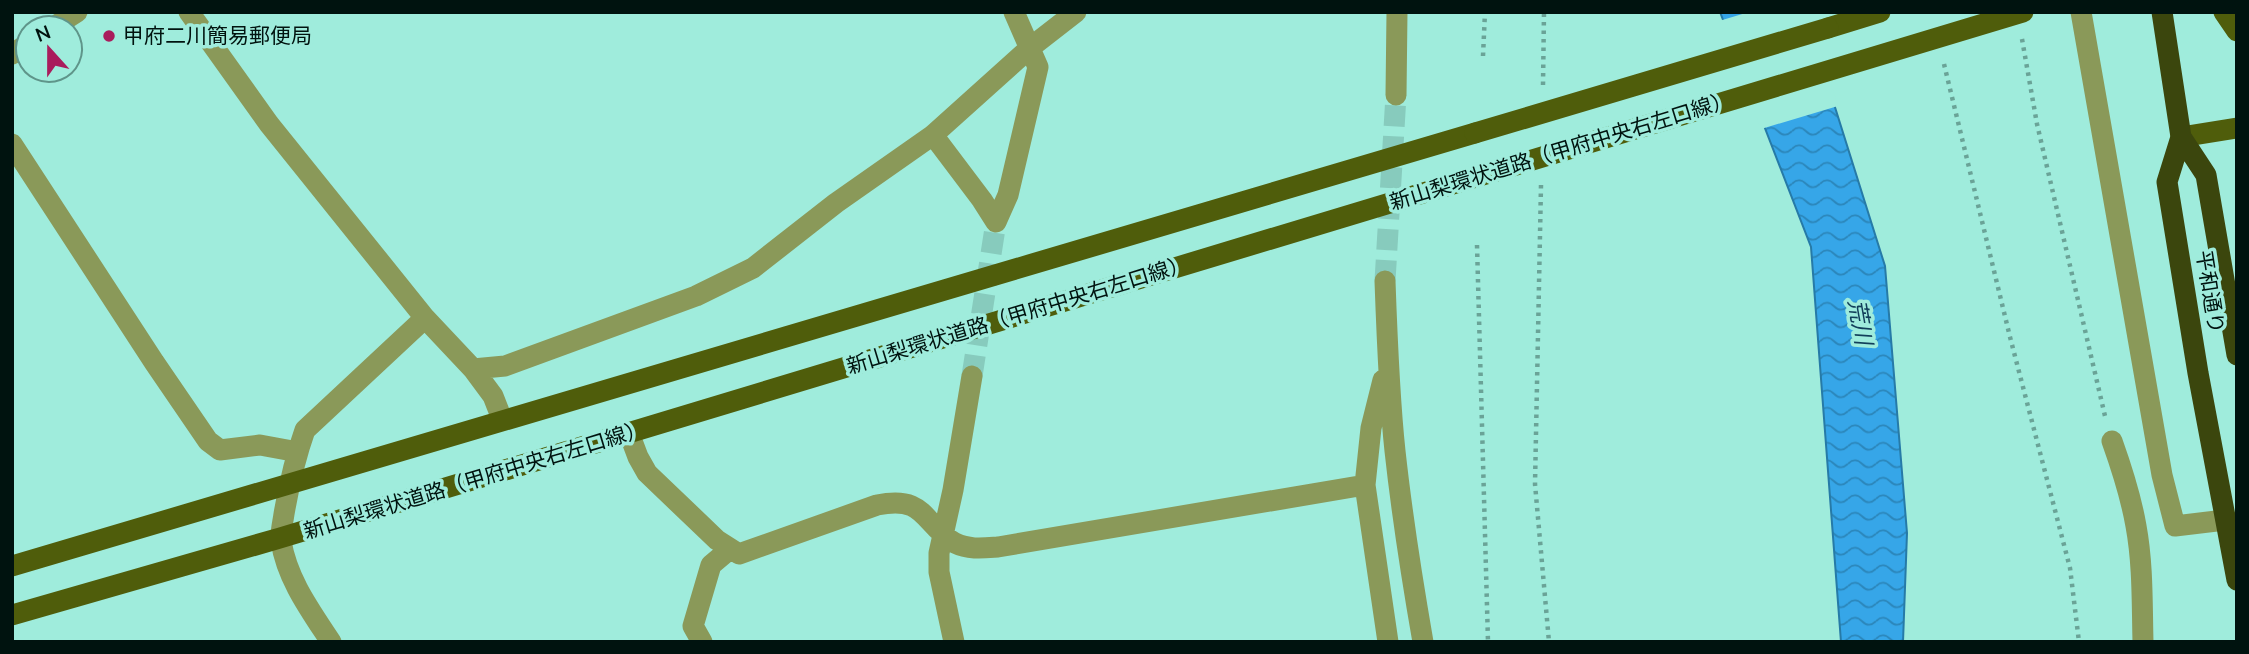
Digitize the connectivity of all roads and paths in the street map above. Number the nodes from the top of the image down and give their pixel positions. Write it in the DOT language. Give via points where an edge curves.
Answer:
graph roads {
  1 [pos="189,12"];
  2 [pos="1014,12"];
  3 [pos="1076,12"];
  4 [pos="1397,12"];
  5 [pos="1485,12"];
  6 [pos="1544,12"];
  7 [pos="1870,12"];
  8 [pos="1880,12"];
  9 [pos="2023,12"];
  10 [pos="2081,12"];
  11 [pos="2162,12"];
  12 [pos="2224,12"];
  13 [pos="1828,28"];
  14 [pos="2237,31"];
  15 [pos="2022,39"];
  16 [pos="1031,47"];
  17 [pos="1483,56"];
  18 [pos="1944,61"];
  19 [pos="1396,95"];
  20 [pos="1543,96"];
  21 [pos="2237,128"];
  22 [pos="933,135"];
  23 [pos="2181,137"];
  24 [pos="12,144"];
  25 [pos="1541,179"];
  26 [pos="1477,245"];
  27 [pos="1385,281"];
  28 [pos="425,318"];
  29 [pos="2237,355"];
  30 [pos="1388,361"];
  31 [pos="473,369"];
  32 [pos="972,376"];
  33 [pos="502,419"];
  34 [pos="629,433"];
  35 [pos="2112,441"];
  36 [pos="298,452"];
  37 [pos="289,483"];
  38 [pos="1365,485"];
  39 [pos="2225,520"];
  40 [pos="2175,526"];
  41 [pos="2136,527"];
  42 [pos="943,534"];
  43 [pos="280,538"];
  44 [pos="730,549"];
  45 [pos="12,566"];
  46 [pos="2237,580"];
  47 [pos="12,615"];
  48 [pos="331,642"];
  49 [pos="702,642"];
  50 [pos="954,642"];
  51 [pos="1388,642"];
  52 [pos="1423,642"];
  53 [pos="1489,642"];
  54 [pos="1549,642"];
  55 [pos="2079,642"];
  56 [pos="2143,642"];
  1 -- 28 [label="street" via="269,124"];
  2 -- 16 [label="street"];
  3 -- 16 [label="street"];
  4 -- 19 [label="street"];
  5 -- 17 [label="path"];
  6 -- 20 [label="path"];
  7 -- 13 [label="main road"];
  8 -- 13 [label="main road"];
  9 -- 34 [label="main road, 新山梨環状道路（甲府中央右左口線）, bridge"];
  10 -- 40 [label="street" via="2162,475"];
  11 -- 23 [label="highway, 平和通り"];
  12 -- 14 [label="main road"];
  13 -- 33 [label="main road, 新山梨環状道路（甲府中央右左口線）, bridge"];
  15 -- 35 [label="path" via="2037,124"];
  16 -- 22 [label="street"];
  16 -- 22 [label="street" via="1038,67 1008,195 996,222"];
  18 -- 55 [label="path" via="2070,568"];
  21 -- 23 [label="main road"];
  22 -- 31 [label="street" via="753,268 696,296 518,362"];
  23 -- 29 [label="highway, 平和通り" via="2206,175"];
  23 -- 39 [label="highway, 平和通り" via="2167,181"];
  24 -- 36 [label="street" via="208,441 220,450 260,445"];
  25 -- 54 [label="path" via="1535,484"];
  26 -- 53 [label="path"];
  27 -- 30 [label="street"];
  28 -- 31 [label="street"];
  28 -- 36 [label="street" via="305,430"];
  30 -- 38 [label="street" via="1371,428"];
  30 -- 52 [label="street" via="1396,463"];
  31 -- 33 [label="street" via="493,396"];
  32 -- 42 [label="street"];
  33 -- 37 [label="main road, 新山梨環状道路（甲府中央右左口線）"];
  34 -- 43 [label="main road, 新山梨環状道路（甲府中央右左口線）"];
  34 -- 44 [label="street" via="647,473"];
  35 -- 41 [label="street"];
  36 -- 37 [label="street"];
  37 -- 43 [label="street"];
  37 -- 45 [label="main road, 新山梨環状道路（甲府中央右左口線）"];
  38 -- 42 [label="street" via="998,547 972,548"];
  38 -- 51 [label="street"];
  39 -- 40 [label="street"];
  39 -- 46 [label="highway, 平和通り"];
  40 -- 41 [label="street"];
  41 -- 56 [label="street"];
  42 -- 44 [label="street" via="913,505 890,502 748,552"];
  42 -- 50 [label="street" via="939,572"];
  43 -- 47 [label="main road, 新山梨環状道路（甲府中央右左口線）"];
  43 -- 48 [label="street" via="292,579"];
  44 -- 49 [label="street" via="711,565 693,626"];
}
